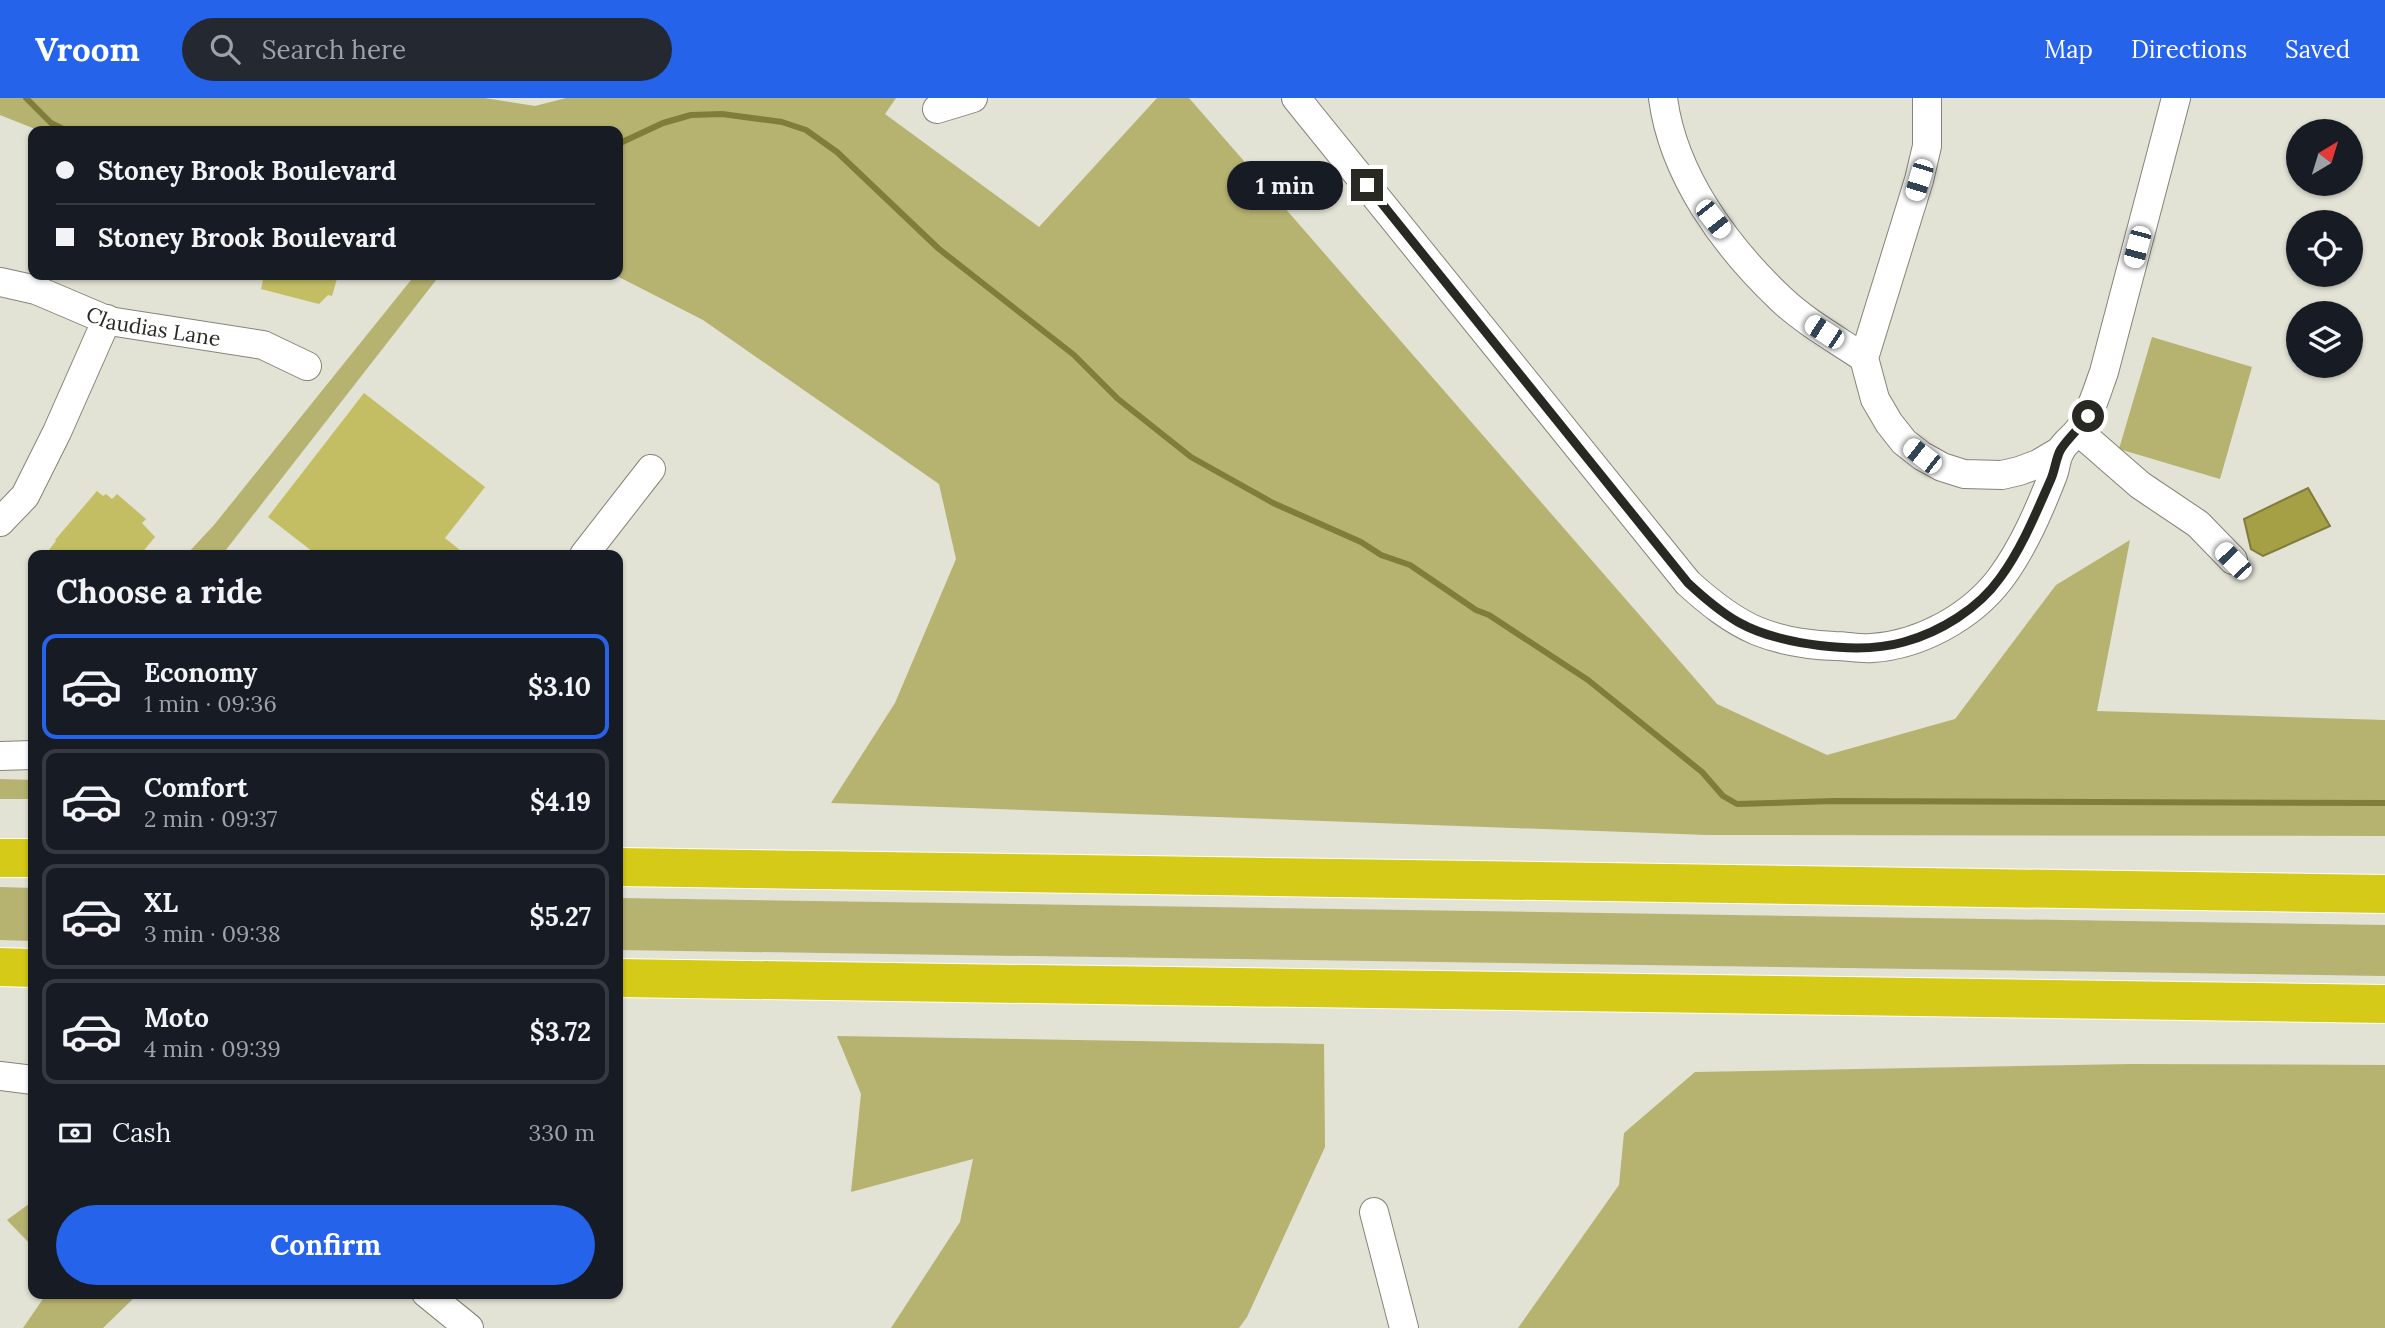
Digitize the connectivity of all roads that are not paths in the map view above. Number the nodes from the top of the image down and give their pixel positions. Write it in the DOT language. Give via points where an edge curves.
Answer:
graph roads {
  1 [pos="973,98"];
  2 [pos="1296,98"];
  3 [pos="1663,98"];
  4 [pos="1927,98"];
  5 [pos="2176,98"];
  6 [pos="937,109"];
  7 [pos="0,282"];
  8 [pos="107,319"];
  9 [pos="1864,358"];
  10 [pos="307,366"];
  11 [pos="2069,441"];
  12 [pos="651,469"];
  13 [pos="0,522"];
  14 [pos="588,550"];
  15 [pos="2233,561"];
  16 [pos="28,755"];
  17 [pos="0,756"];
  18 [pos="0,858"];
  19 [pos="28,858"];
  20 [pos="623,867"];
  21 [pos="2385,894"];
  22 [pos="0,967"];
  23 [pos="28,968"];
  24 [pos="623,978"];
  25 [pos="2385,1004"];
  26 [pos="0,1076"];
  27 [pos="28,1079"];
  28 [pos="1374,1213"];
  29 [pos="433,1299"];
  30 [pos="469,1328"];
  31 [pos="1404,1328"];
  1 -- 6 [label="street"];
  2 -- 11 [label="street" via="1688,583 1748,627 1815,645 1872,648 1904,643 1941,628 1983,599 2000,578 2025,539"];
  3 -- 9 [label="street" via="1673,145 1713,219 1781,299"];
  4 -- 9 [label="street" via="1927,146 1919,180"];
  5 -- 11 [label="street" via="2104,372 2088,416"];
  7 -- 8 [label="street, Claudias Lane" via="36,290"];
  8 -- 10 [label="street, Claudias Lane" via="262,345"];
  8 -- 13 [label="street" via="25,496"];
  9 -- 11 [label="street" via="1875,398 1889,423 1904,442 1942,467 1964,474 2002,475 2038,464"];
  11 -- 15 [label="street" via="2198,524"];
  12 -- 14 [label="street"];
  16 -- 17 [label="street"];
  18 -- 19 [label="highway"];
  20 -- 21 [label="highway"];
  22 -- 23 [label="highway"];
  24 -- 25 [label="highway"];
  26 -- 27 [label="street"];
  28 -- 31 [label="street"];
  29 -- 30 [label="street"];
}
